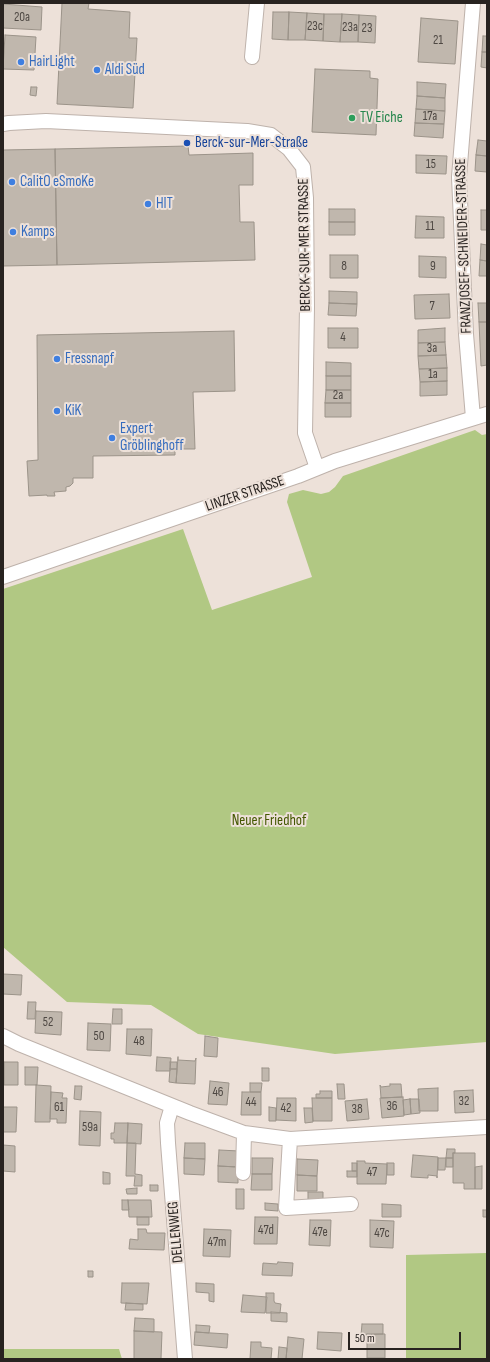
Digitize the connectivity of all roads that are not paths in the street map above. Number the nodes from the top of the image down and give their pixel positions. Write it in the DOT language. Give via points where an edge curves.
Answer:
graph roads {
  1 [pos="257,3"];
  2 [pos="473,3"];
  3 [pos="252,57"];
  4 [pos="3,124"];
  5 [pos="487,414"];
  6 [pos="473,418"];
  7 [pos="317,468"];
  8 [pos="3,576"];
  9 [pos="3,1036"];
  10 [pos="172,1106"];
  11 [pos="487,1127"];
  12 [pos="244,1133"];
  13 [pos="290,1139"];
  14 [pos="243,1173"];
  15 [pos="351,1204"];
  16 [pos="185,1359"];
  1 -- 3 [label="street"];
  2 -- 6 [label="street, FRANZJOSEF-SCHNEIDER-STRASSE" via="459,177 466,334"];
  4 -- 7 [label="street, BERCK-SUR-MER STRASSE" via="46,121 247,131 271,135 289,149 303,168 306,198 305,433"];
  5 -- 6 [label="street, LINZER STRASSE"];
  6 -- 7 [label="street, LINZER STRASSE"];
  7 -- 8 [label="street, LINZER STRASSE"];
  9 -- 10 [label="street"];
  10 -- 12 [label="street"];
  10 -- 16 [label="street, DELLENWEG" via="167,1123 168,1143"];
  11 -- 13 [label="street"];
  12 -- 13 [label="street"];
  12 -- 14 [label="street"];
  13 -- 15 [label="street" via="286,1208"];
}
